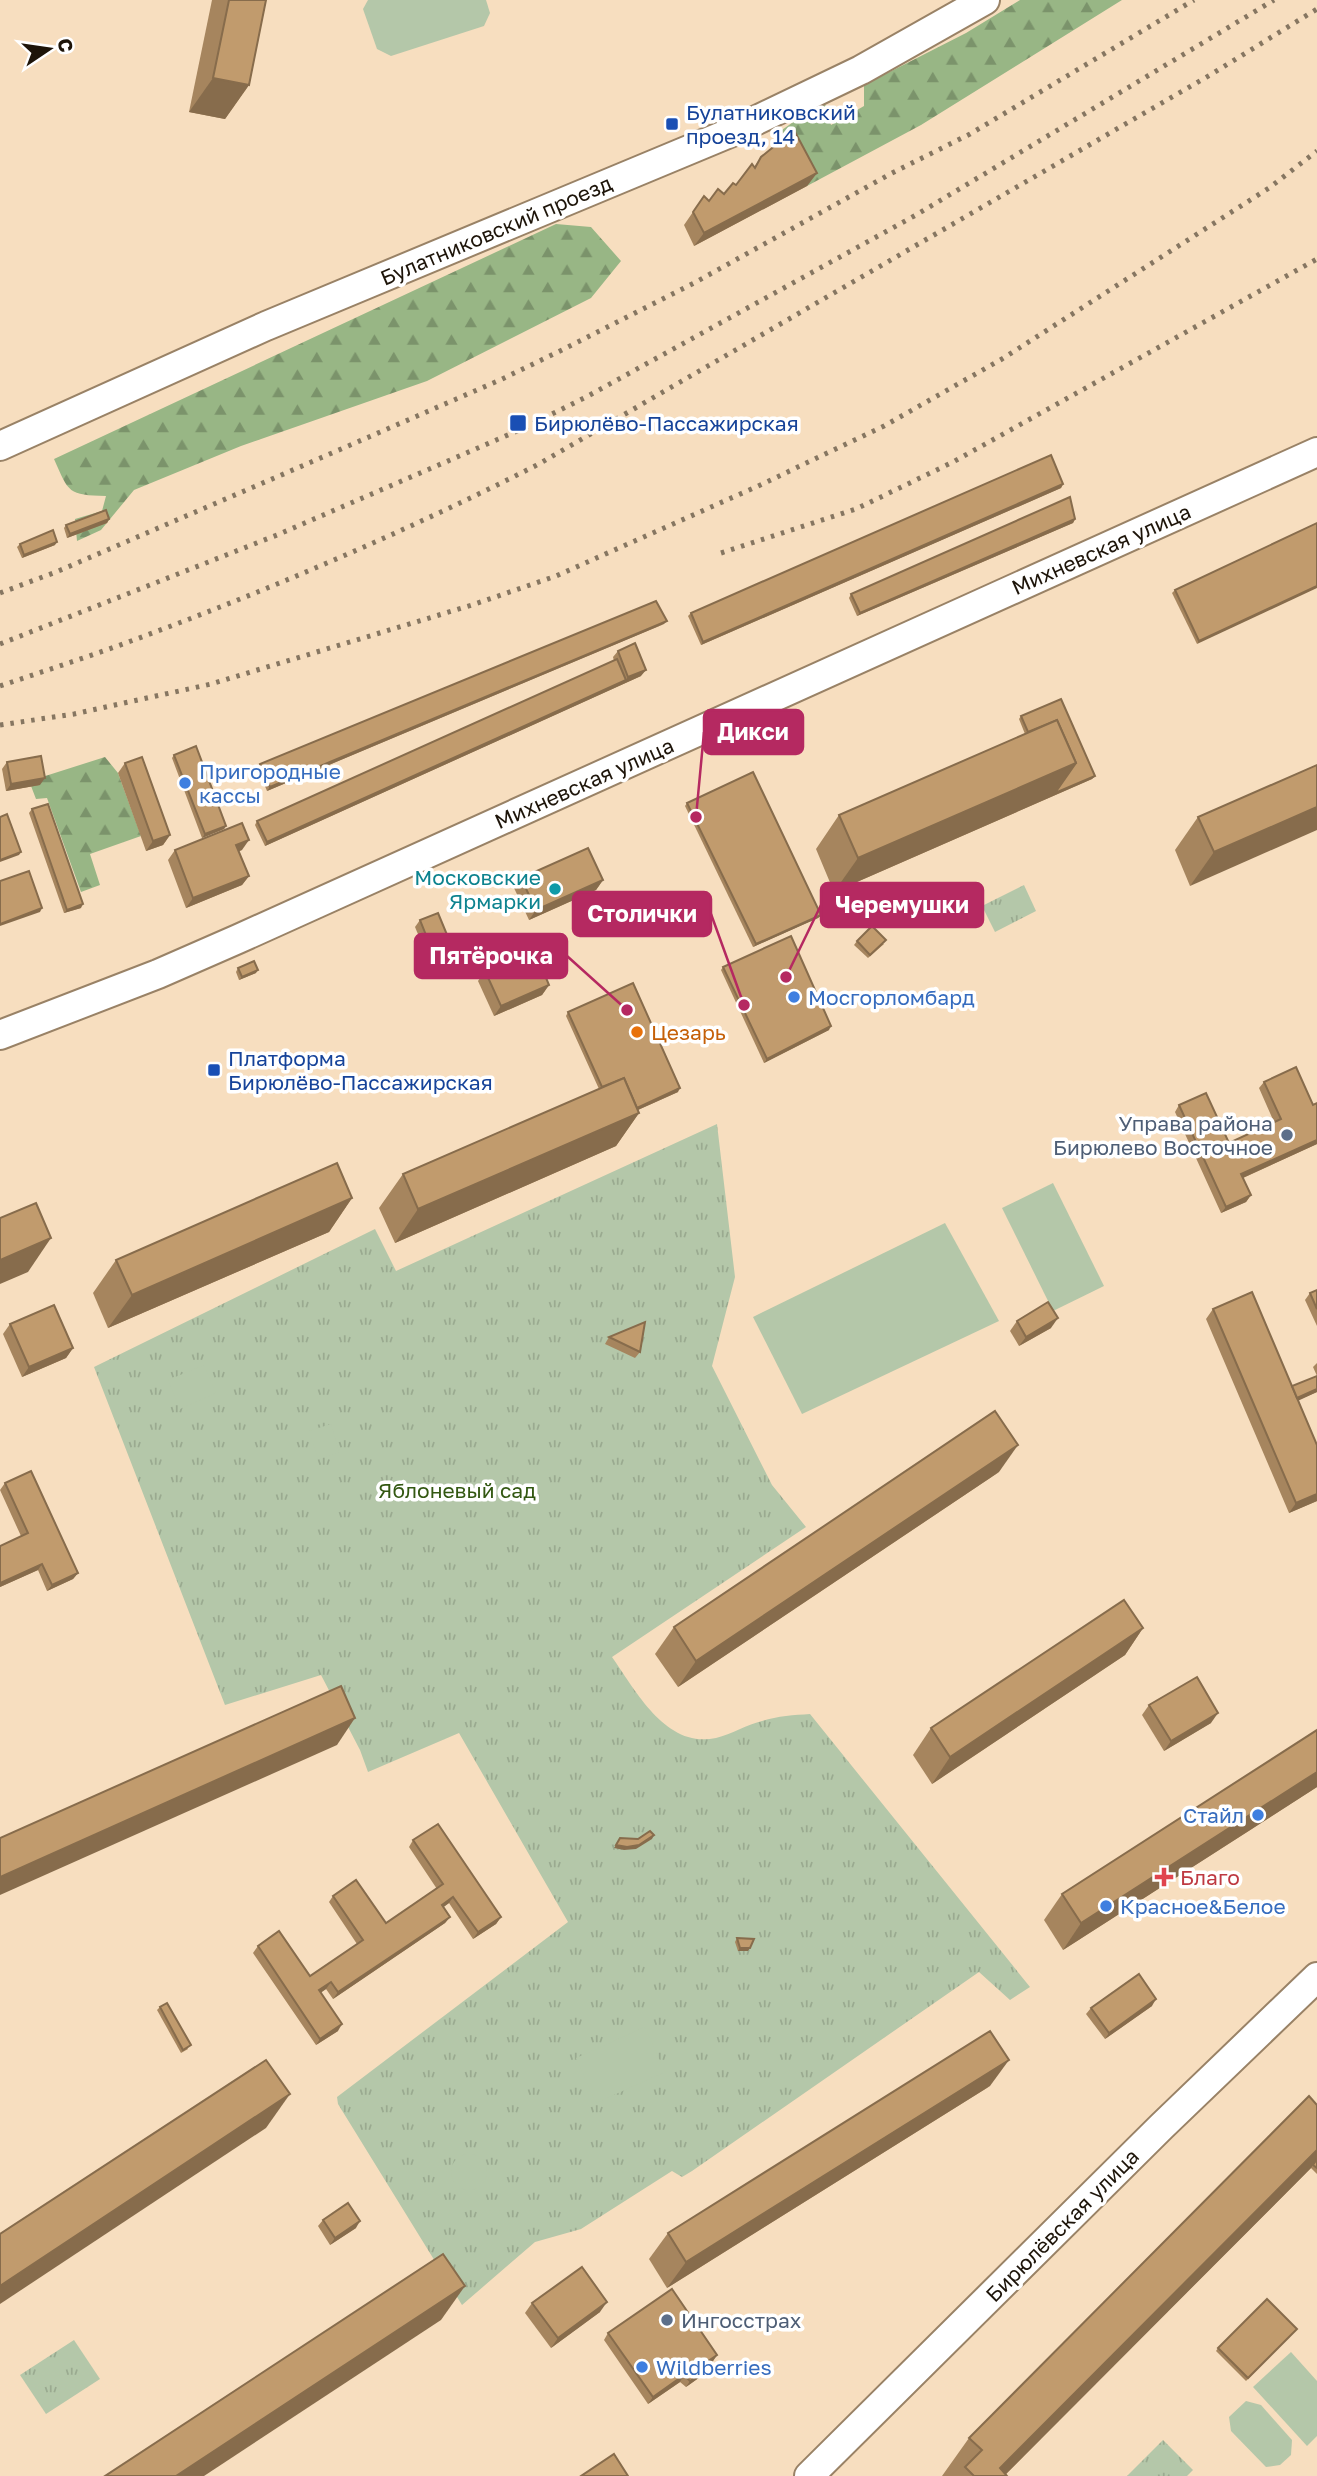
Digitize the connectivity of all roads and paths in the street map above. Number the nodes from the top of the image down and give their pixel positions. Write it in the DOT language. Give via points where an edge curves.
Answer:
graph roads {
  1 [pos="985,0"];
  2 [pos="0,446"];
  3 [pos="1317,452"];
  4 [pos="0,1035"];
  5 [pos="1317,1977"];
  6 [pos="809,2476"];
  1 -- 2 [label="street, Булатниковский проезд" via="861,70 732,132 266,326"];
  3 -- 4 [label="street, Михневская улица" via="238,939"];
  5 -- 6 [label="street, Бирюлёвская улица"];
}
